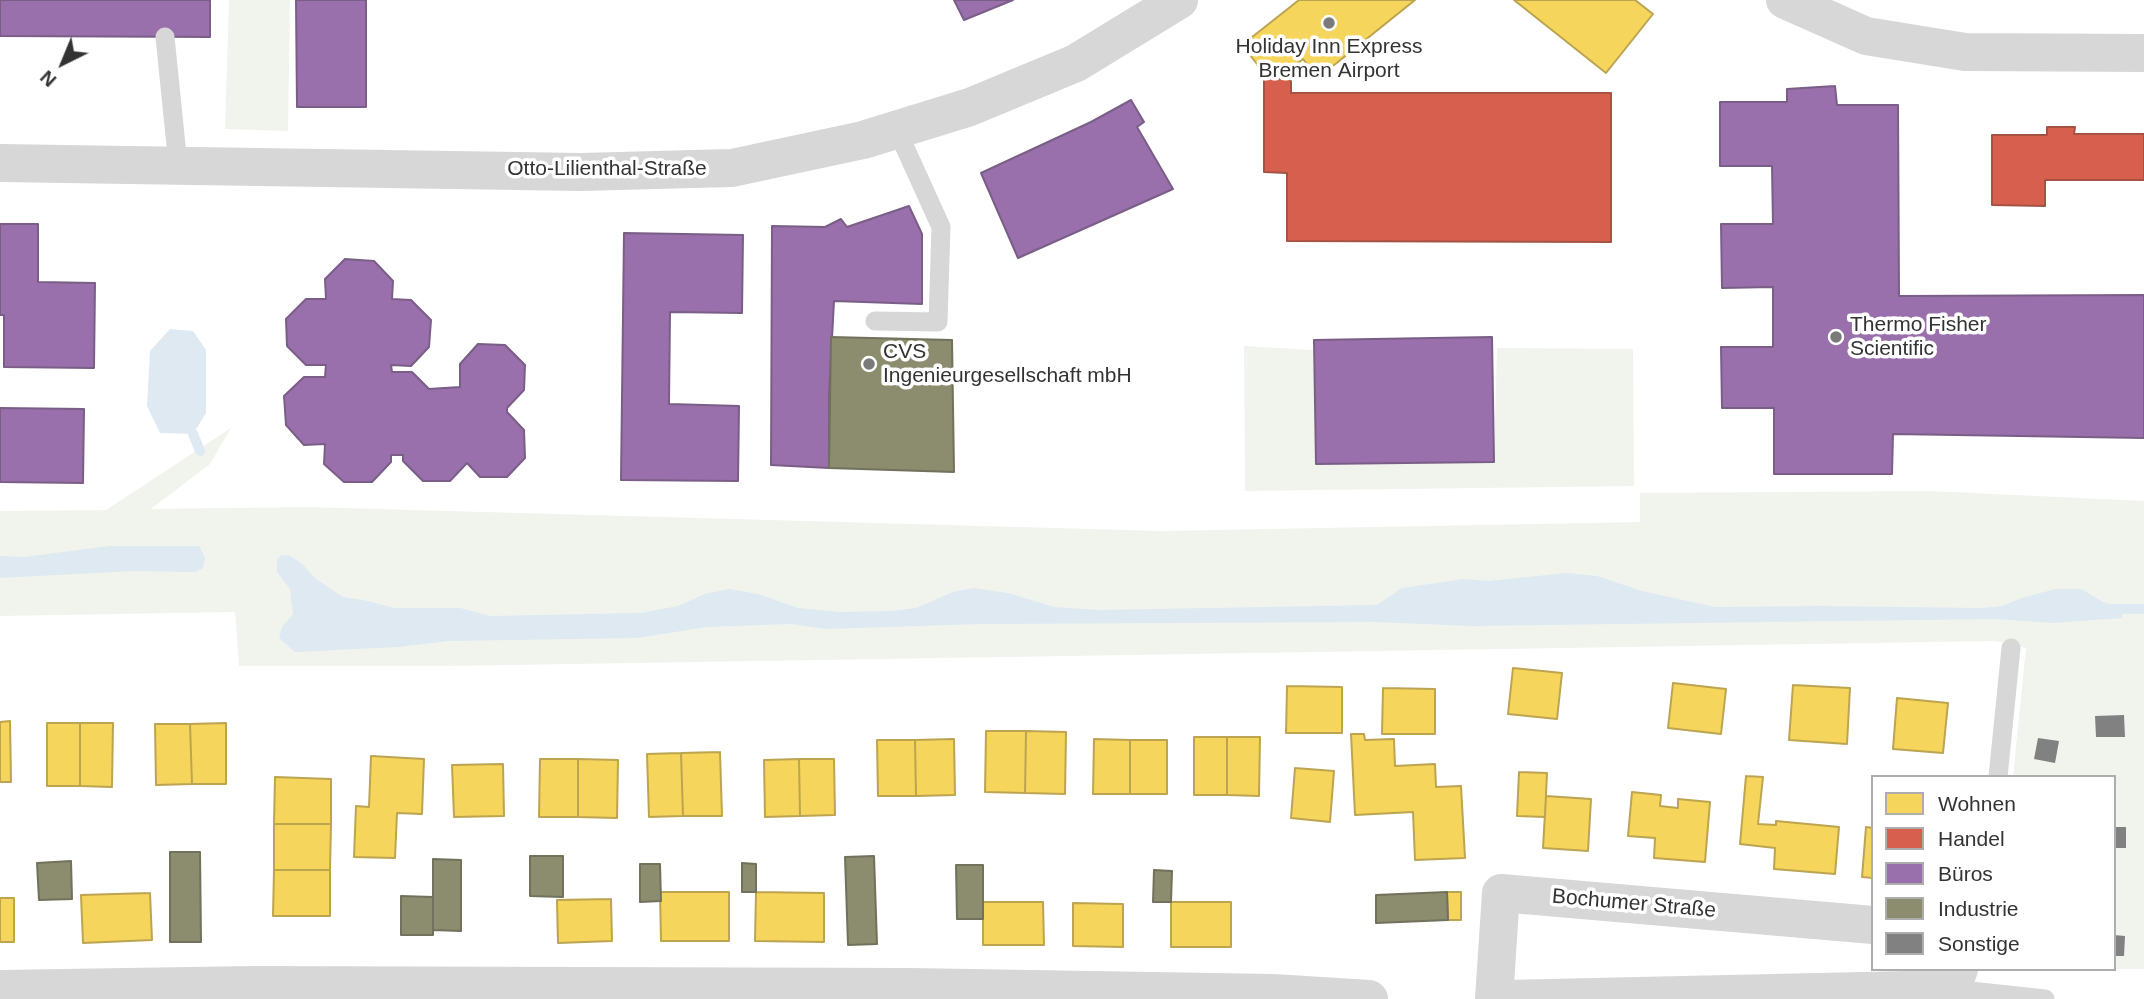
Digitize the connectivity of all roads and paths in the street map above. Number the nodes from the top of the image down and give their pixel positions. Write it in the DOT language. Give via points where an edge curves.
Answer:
graph roads {
  1 [pos="1179,0"];
  2 [pos="1785,0"];
  3 [pos="165,37"];
  4 [pos="2144,53"];
  5 [pos="897,130"];
  6 [pos="0,163"];
  7 [pos="178,165"];
  8 [pos="875,321"];
  9 [pos="2011,648"];
  10 [pos="1998,775"];
  11 [pos="1871,925"];
  12 [pos="1955,979"];
  13 [pos="0,989"];
  14 [pos="145,994"];
  15 [pos="1369,999"];
  16 [pos="1494,999"];
  17 [pos="1504,999"];
  18 [pos="2045,999"];
  1 -- 5 [label="street, Otto-Lilienthal-Straße" via="1076,63 970,107"];
  2 -- 4 [label="street" via="1866,36 1965,52"];
  3 -- 7 [label="lane"];
  5 -- 7 [label="street, Otto-Lilienthal-Straße" via="732,169 580,172"];
  5 -- 8 [label="lane" via="941,227 938,322"];
  6 -- 7 [label="street, Otto-Lilienthal-Straße"];
  9 -- 10 [label="lane"];
  11 -- 16 [label="street, Bochumer Straße" via="1500,893"];
  12 -- 17 [label="street"];
  12 -- 18 [label="lane"];
  13 -- 14 [label="street"];
  14 -- 15 [label="street" via="294,985 910,986"];
}
